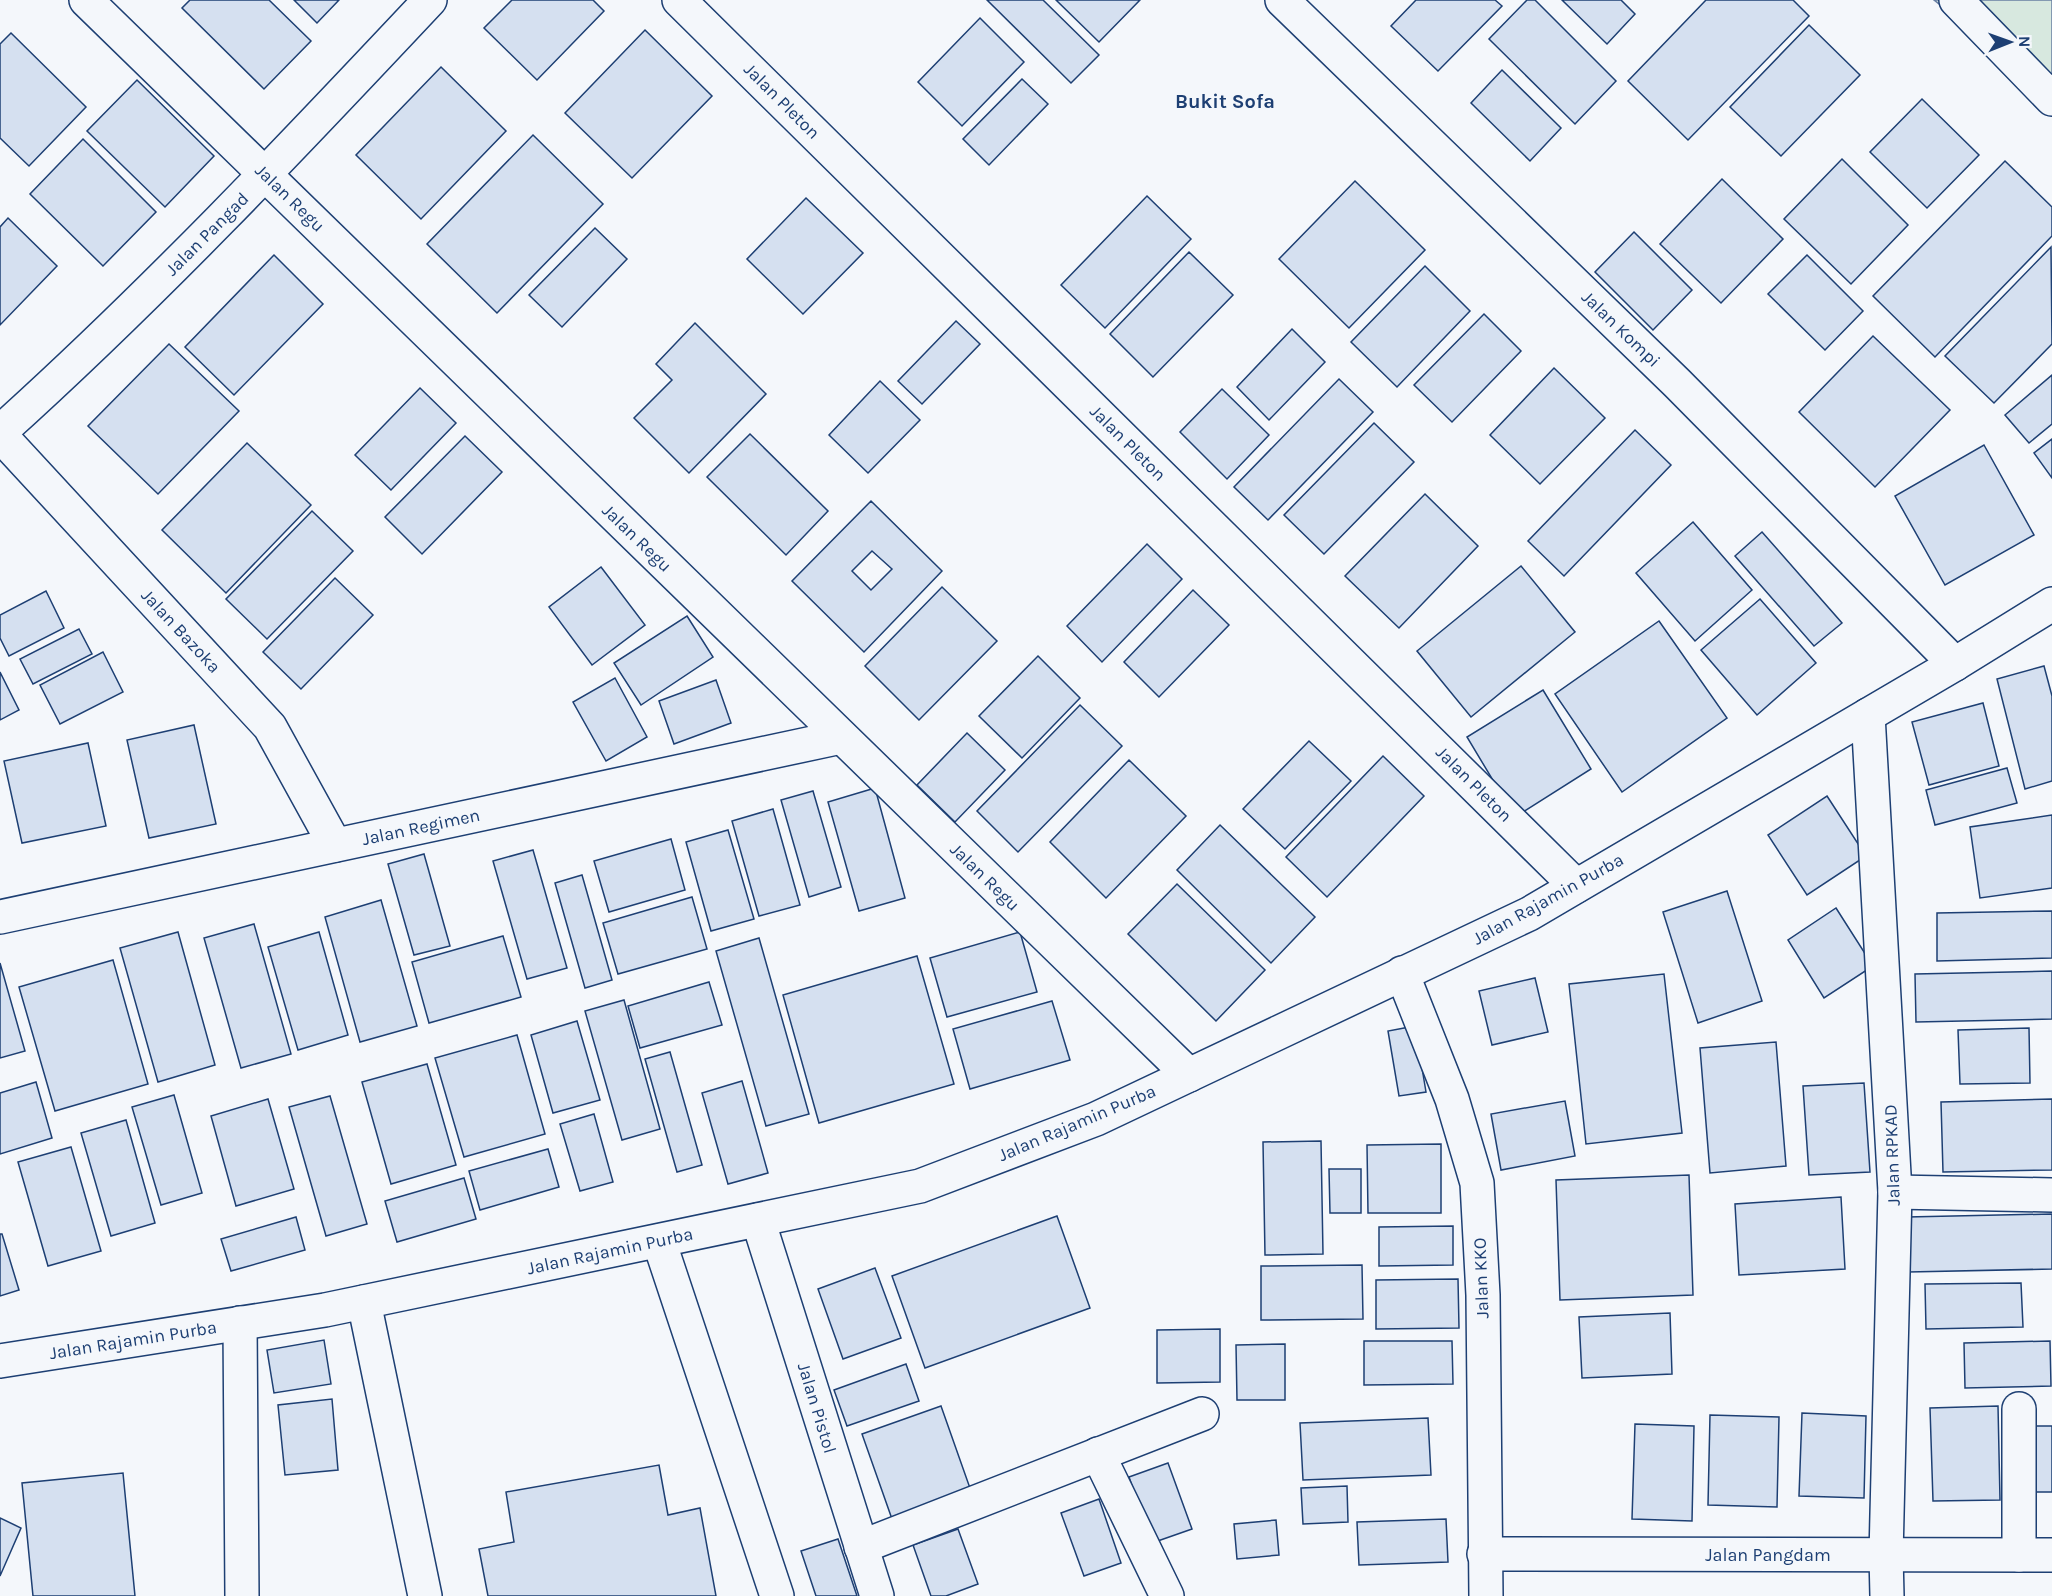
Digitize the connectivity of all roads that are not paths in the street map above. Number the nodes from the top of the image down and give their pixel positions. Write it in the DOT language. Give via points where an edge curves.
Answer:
graph roads {
  1 [pos="86,0"];
  2 [pos="430,0"];
  3 [pos="679,0"];
  4 [pos="1282,0"];
  5 [pos="1956,0"];
  6 [pos="2052,99"];
  7 [pos="266,175"];
  8 [pos="0,434"];
  9 [pos="2052,603"];
  10 [pos="1955,664"];
  11 [pos="1868,715"];
  12 [pos="841,737"];
  13 [pos="335,845"];
  14 [pos="1576,885"];
  15 [pos="0,917"];
  16 [pos="1402,974"];
  17 [pos="1189,1075"];
  18 [pos="1894,1192"];
  19 [pos="2052,1195"];
  20 [pos="758,1220"];
  21 [pos="659,1241"];
  22 [pos="364,1302"];
  23 [pos="240,1323"];
  24 [pos="0,1361"];
  25 [pos="2019,1409"];
  26 [pos="1202,1414"];
  27 [pos="1098,1454"];
  28 [pos="861,1547"];
  29 [pos="1485,1554"];
  30 [pos="1886,1555"];
  31 [pos="2019,1555"];
  32 [pos="2052,1555"];
  33 [pos="242,1596"];
  34 [pos="425,1596"];
  35 [pos="777,1596"];
  36 [pos="877,1596"];
  37 [pos="1167,1596"];
  38 [pos="1486,1596"];
  39 [pos="1887,1596"];
  1 -- 7 [label="main road, Jalan Regu"];
  2 -- 7 [label="main road, Jalan Pangad"];
  3 -- 14 [label="main road, Jalan Pleton"];
  4 -- 10 [label="main road, Jalan Kompi" via="1677,383"];
  5 -- 6 [label="main road"];
  7 -- 8 [label="main road, Jalan Pangad"];
  7 -- 12 [label="main road, Jalan Regu"];
  8 -- 13 [label="main road, Jalan Bazoka" via="270,728"];
  9 -- 10 [label="main road, Jalan Rajamin Purba"];
  10 -- 11 [label="main road, Jalan Rajamin Purba"];
  11 -- 14 [label="main road, Jalan Rajamin Purba"];
  11 -- 18 [label="main road, Jalan RPKAD"];
  12 -- 13 [label="main road, Jalan Regimen"];
  12 -- 17 [label="main road, Jalan Regu"];
  13 -- 15 [label="main road, Jalan Regimen"];
  14 -- 16 [label="main road, Jalan Rajamin Purba" via="1528,914"];
  16 -- 17 [label="main road, Jalan Rajamin Purba"];
  16 -- 29 [label="main road, Jalan KKO" via="1452,1099 1477,1182 1483,1295"];
  17 -- 20 [label="main road, Jalan Rajamin Purba" via="1096,1119 920,1186"];
  18 -- 19 [label="main road"];
  18 -- 30 [label="main road, Jalan RPKAD"];
  20 -- 21 [label="main road, Jalan Rajamin Purba"];
  20 -- 28 [label="main road, Jalan Pistol"];
  21 -- 22 [label="main road, Jalan Rajamin Purba"];
  21 -- 35 [label="main road"];
  22 -- 23 [label="main road, Jalan Rajamin Purba"];
  22 -- 34 [label="main road"];
  23 -- 24 [label="main road, Jalan Rajamin Purba"];
  23 -- 33 [label="main road"];
  25 -- 31 [label="main road"];
  26 -- 27 [label="main road"];
  27 -- 28 [label="main road"];
  27 -- 37 [label="main road"];
  28 -- 36 [label="main road, Jalan Pistol"];
  29 -- 30 [label="main road, Jalan Pangdam"];
  29 -- 38 [label="main road, Jalan KKO"];
  30 -- 31 [label="main road, Jalan Pangdam"];
  30 -- 39 [label="main road, Jalan RPKAD"];
  31 -- 32 [label="main road, Jalan Pangdam"];
}
